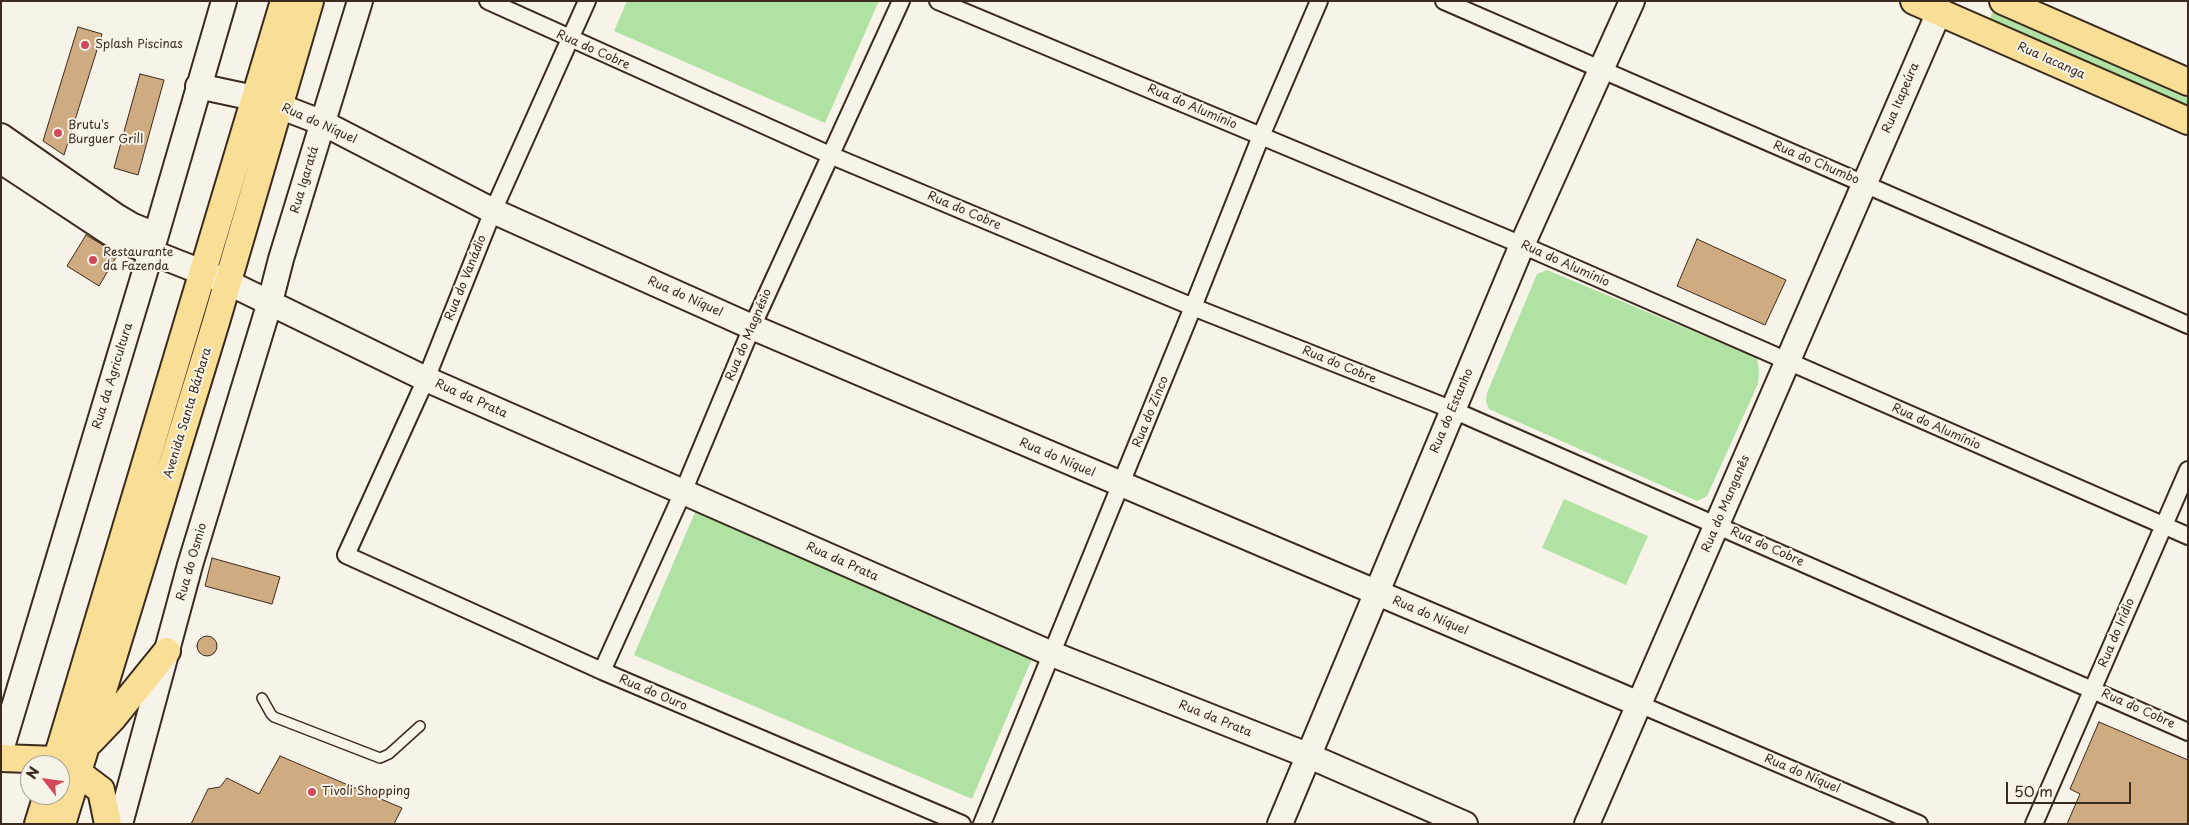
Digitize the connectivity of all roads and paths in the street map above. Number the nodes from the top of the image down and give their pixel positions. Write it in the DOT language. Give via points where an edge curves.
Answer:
graph roads {
  1 [pos="224,1"];
  2 [pos="284,1"];
  3 [pos="310,1"];
  4 [pos="360,1"];
  5 [pos="488,1"];
  6 [pos="588,1"];
  7 [pos="901,1"];
  8 [pos="938,1"];
  9 [pos="1319,1"];
  10 [pos="1444,1"];
  11 [pos="1632,1"];
  12 [pos="1914,1"];
  13 [pos="2003,1"];
  14 [pos="1939,12"];
  15 [pos="570,40"];
  16 [pos="1602,68"];
  17 [pos="2188,82"];
  18 [pos="198,86"];
  19 [pos="254,98"];
  20 [pos="279,106"];
  21 [pos="2188,121"];
  22 [pos="323,124"];
  23 [pos="1,136"];
  24 [pos="1261,136"];
  25 [pos="830,155"];
  26 [pos="1,161"];
  27 [pos="1864,184"];
  28 [pos="494,211"];
  29 [pos="153,243"];
  30 [pos="1522,246"];
  31 [pos="202,271"];
  32 [pos="227,282"];
  33 [pos="270,302"];
  34 [pos="1193,307"];
  35 [pos="2188,325"];
  36 [pos="752,327"];
  37 [pos="1787,362"];
  38 [pos="426,379"];
  39 [pos="1453,410"];
  40 [pos="2188,470"];
  41 [pos="1121,485"];
  42 [pos="682,492"];
  43 [pos="1716,525"];
  44 [pos="2163,526"];
  45 [pos="2188,536"];
  46 [pos="346,555"];
  47 [pos="1376,593"];
  48 [pos="167,651"];
  49 [pos="1052,654"];
  50 [pos="602,672"];
  51 [pos="2093,689"];
  52 [pos="262,698"];
  53 [pos="1639,704"];
  54 [pos="420,726"];
  55 [pos="2188,732"];
  56 [pos="85,747"];
  57 [pos="1,750"];
  58 [pos="66,755"];
  59 [pos="1307,755"];
  60 [pos="1,758"];
  61 [pos="20,760"];
  62 [pos="70,760"];
  63 [pos="70,770"];
  64 [pos="108,824"];
  65 [pos="120,824"];
  66 [pos="962,824"];
  67 [pos="982,824"];
  68 [pos="1280,824"];
  69 [pos="1465,824"];
  70 [pos="1587,824"];
  71 [pos="1919,824"];
  72 [pos="2034,824"];
  1 -- 18 [label="street, Rua da Agricultura"];
  2 -- 19 [label="main road, Avenida Santa Bárbara"];
  3 -- 20 [label="main road, Avenida Santa Bárbara"];
  4 -- 22 [label="street, Rua Igaratá"];
  5 -- 15 [label="street, Rua do Cobre"];
  6 -- 15 [label="street, Rua do Vanádio"];
  7 -- 25 [label="street, Rua do Magnésio"];
  8 -- 24 [label="street, Rua do Alumínio"];
  9 -- 24 [label="street, Rua do Zinco"];
  10 -- 16 [label="street, Rua do Chumbo"];
  11 -- 16 [label="street, Rua do Estanho"];
  12 -- 14 [label="main road, Rua Iacanga"];
  13 -- 17 [label="main road"];
  14 -- 21 [label="main road, Rua Iacanga"];
  14 -- 27 [label="street, Rua Itapeúra"];
  15 -- 25 [label="street, Rua do Cobre"];
  15 -- 28 [label="street, Rua do Vanádio"];
  16 -- 27 [label="street, Rua do Chumbo"];
  16 -- 30 [label="street, Rua do Estanho"];
  18 -- 19 [label="street, Rua do Níquel"];
  18 -- 29 [label="street, Rua da Agricultura"];
  19 -- 20 [label="street, Rua do Níquel"];
  19 -- 31 [label="main road, Avenida Santa Bárbara"];
  20 -- 22 [label="street, Rua do Níquel"];
  20 -- 32 [label="main road, Avenida Santa Bárbara"];
  22 -- 28 [label="street, Rua do Níquel"];
  22 -- 33 [label="street, Rua Igaratá"];
  23 -- 29 [label="street"];
  24 -- 30 [label="street, Rua do Alumínio"];
  24 -- 34 [label="street, Rua do Zinco"];
  25 -- 34 [label="street, Rua do Cobre"];
  25 -- 36 [label="street, Rua do Magnésio"];
  26 -- 29 [label="street" via="110,233"];
  27 -- 35 [label="street, Rua do Chumbo"];
  27 -- 37 [label="street, Rua do Manganês"];
  28 -- 36 [label="street, Rua do Níquel"];
  28 -- 38 [label="street, Rua do Vanádio"];
  29 -- 31 [label="street, Rua da Prata"];
  29 -- 57 [label="street, Rua da Agricultura"];
  30 -- 37 [label="street, Rua do Alumínio"];
  30 -- 39 [label="street, Rua do Estanho"];
  31 -- 32 [label="street, Rua da Prata"];
  31 -- 58 [label="main road, Avenida Santa Bárbara"];
  32 -- 33 [label="street, Rua da Prata"];
  32 -- 56 [label="main road, Avenida Santa Bárbara"];
  33 -- 38 [label="street, Rua da Prata"];
  33 -- 48 [label="street, Rua do Osmio"];
  34 -- 39 [label="street, Rua do Cobre"];
  34 -- 41 [label="street, Rua do Zinco"];
  36 -- 41 [label="street, Rua do Níquel"];
  36 -- 42 [label="street, Rua do Magnésio"];
  37 -- 43 [label="street, Rua do Manganês"];
  37 -- 44 [label="street, Rua do Alumínio"];
  38 -- 42 [label="street, Rua da Prata"];
  38 -- 46 [label="street, Rua do Vanádio"];
  39 -- 43 [label="street, Rua do Cobre"];
  39 -- 47 [label="street, Rua do Estanho"];
  40 -- 44 [label="street, Rua do Irídio"];
  41 -- 47 [label="street, Rua do Níquel"];
  41 -- 49 [label="street, Rua do Zinco"];
  42 -- 49 [label="street, Rua da Prata"];
  42 -- 50 [label="street, Rua do Magnésio"];
  43 -- 51 [label="street, Rua do Cobre"];
  43 -- 53 [label="street, Rua do Manganês"];
  44 -- 45 [label="street, Rua do Alumínio"];
  44 -- 51 [label="street, Rua do Irídio"];
  46 -- 50 [label="street, Rua do Ouro"];
  47 -- 53 [label="street, Rua do Níquel"];
  47 -- 59 [label="street, Rua do Estanho"];
  48 -- 56 [label="main road"];
  48 -- 65 [label="street, Rua do Osmio"];
  49 -- 59 [label="street, Rua da Prata"];
  49 -- 67 [label="street, Rua do Zinco"];
  50 -- 66 [label="street, Rua do Ouro"];
  51 -- 55 [label="street, Rua do Cobre"];
  51 -- 72 [label="street, Rua do Irídio"];
  52 -- 54 [label="lane" via="274,717 380,758"];
  53 -- 70 [label="street, Rua do Manganês"];
  53 -- 71 [label="street, Rua do Níquel"];
  56 -- 62 [label="main road, Avenida Santa Bárbara"];
  59 -- 68 [label="street, Rua do Estanho"];
  59 -- 69 [label="street, Rua da Prata"];
  60 -- 61 [label="main road"];
  63 -- 64 [label="main road" via="101,790"];
}
